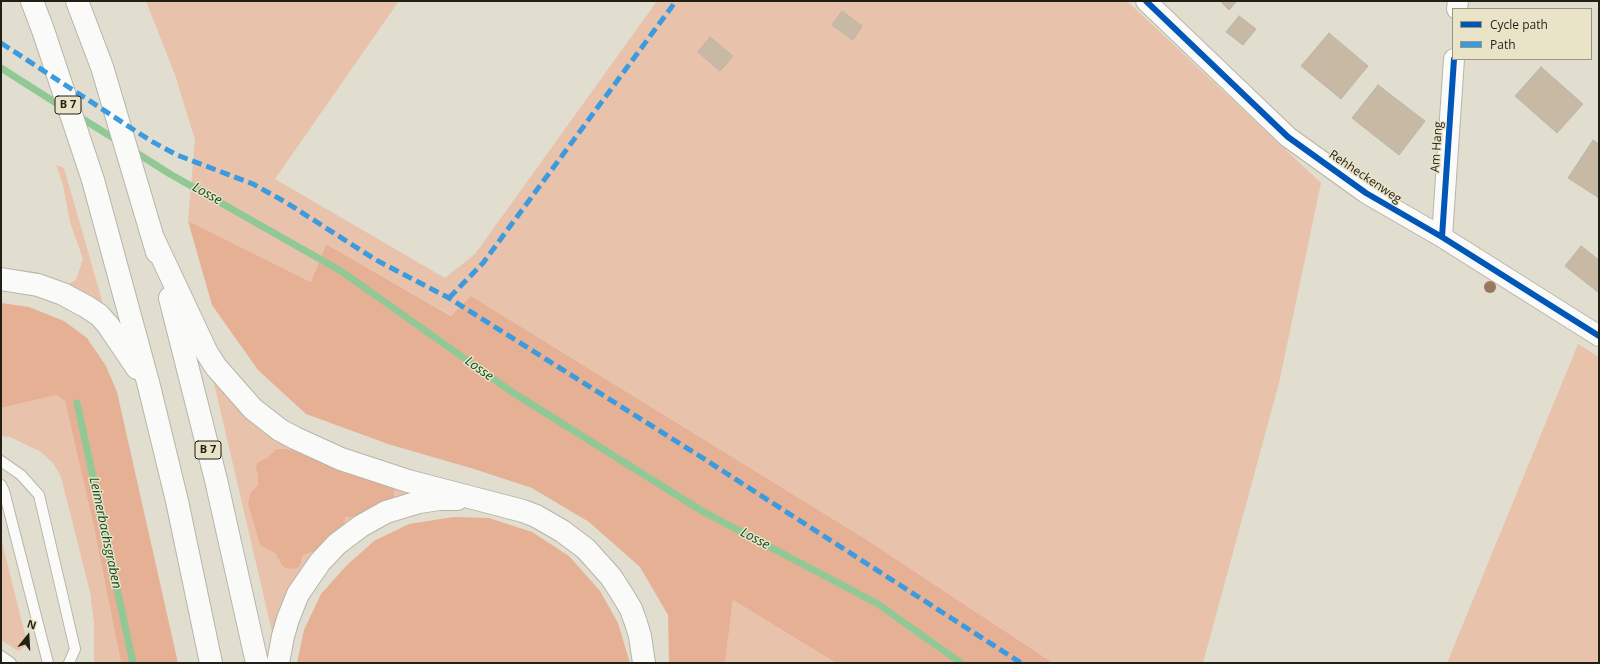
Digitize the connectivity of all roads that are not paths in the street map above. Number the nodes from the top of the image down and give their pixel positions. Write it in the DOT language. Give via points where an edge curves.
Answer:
graph roads {
  1 [pos="32,1"];
  2 [pos="77,1"];
  3 [pos="1146,1"];
  4 [pos="1454,60"];
  5 [pos="1442,237"];
  6 [pos="153,238"];
  7 [pos="1,279"];
  8 [pos="1599,336"];
  9 [pos="149,386"];
  10 [pos="1,461"];
  11 [pos="1,485"];
  12 [pos="489,501"];
  13 [pos="1,656"];
  14 [pos="11,663"];
  15 [pos="48,663"];
  16 [pos="69,663"];
  17 [pos="211,663"];
  18 [pos="257,663"];
  19 [pos="278,663"];
  20 [pos="644,663"];
  1 -- 9 [label="highway, B 7" via="93,180"];
  2 -- 6 [label="highway, B 7" via="102,67"];
  3 -- 5 [label="street, Rehheckenweg" via="1288,137 1366,193"];
  4 -- 5 [label="street, Am Hang"];
  5 -- 8 [label="street, Rehheckenweg"];
  6 -- 12 [label="highway" via="207,353 240,396 266,420 295,438 342,459 408,481"];
  6 -- 18 [label="highway, B 7" via="216,480"];
  7 -- 9 [label="highway" via="50,289 76,300 93,311 117,336"];
  9 -- 17 [label="highway, B 7" via="177,501"];
  10 -- 16 [label="lane" via="21,475 39,495 75,648"];
  11 -- 15 [label="lane"];
  12 -- 19 [label="highway" via="438,499 419,502 386,512 349,535 328,554 298,594 284,630"];
  12 -- 20 [label="highway" via="536,516 586,549 611,578 631,609 640,636"];
  13 -- 14 [label="lane"];
}
